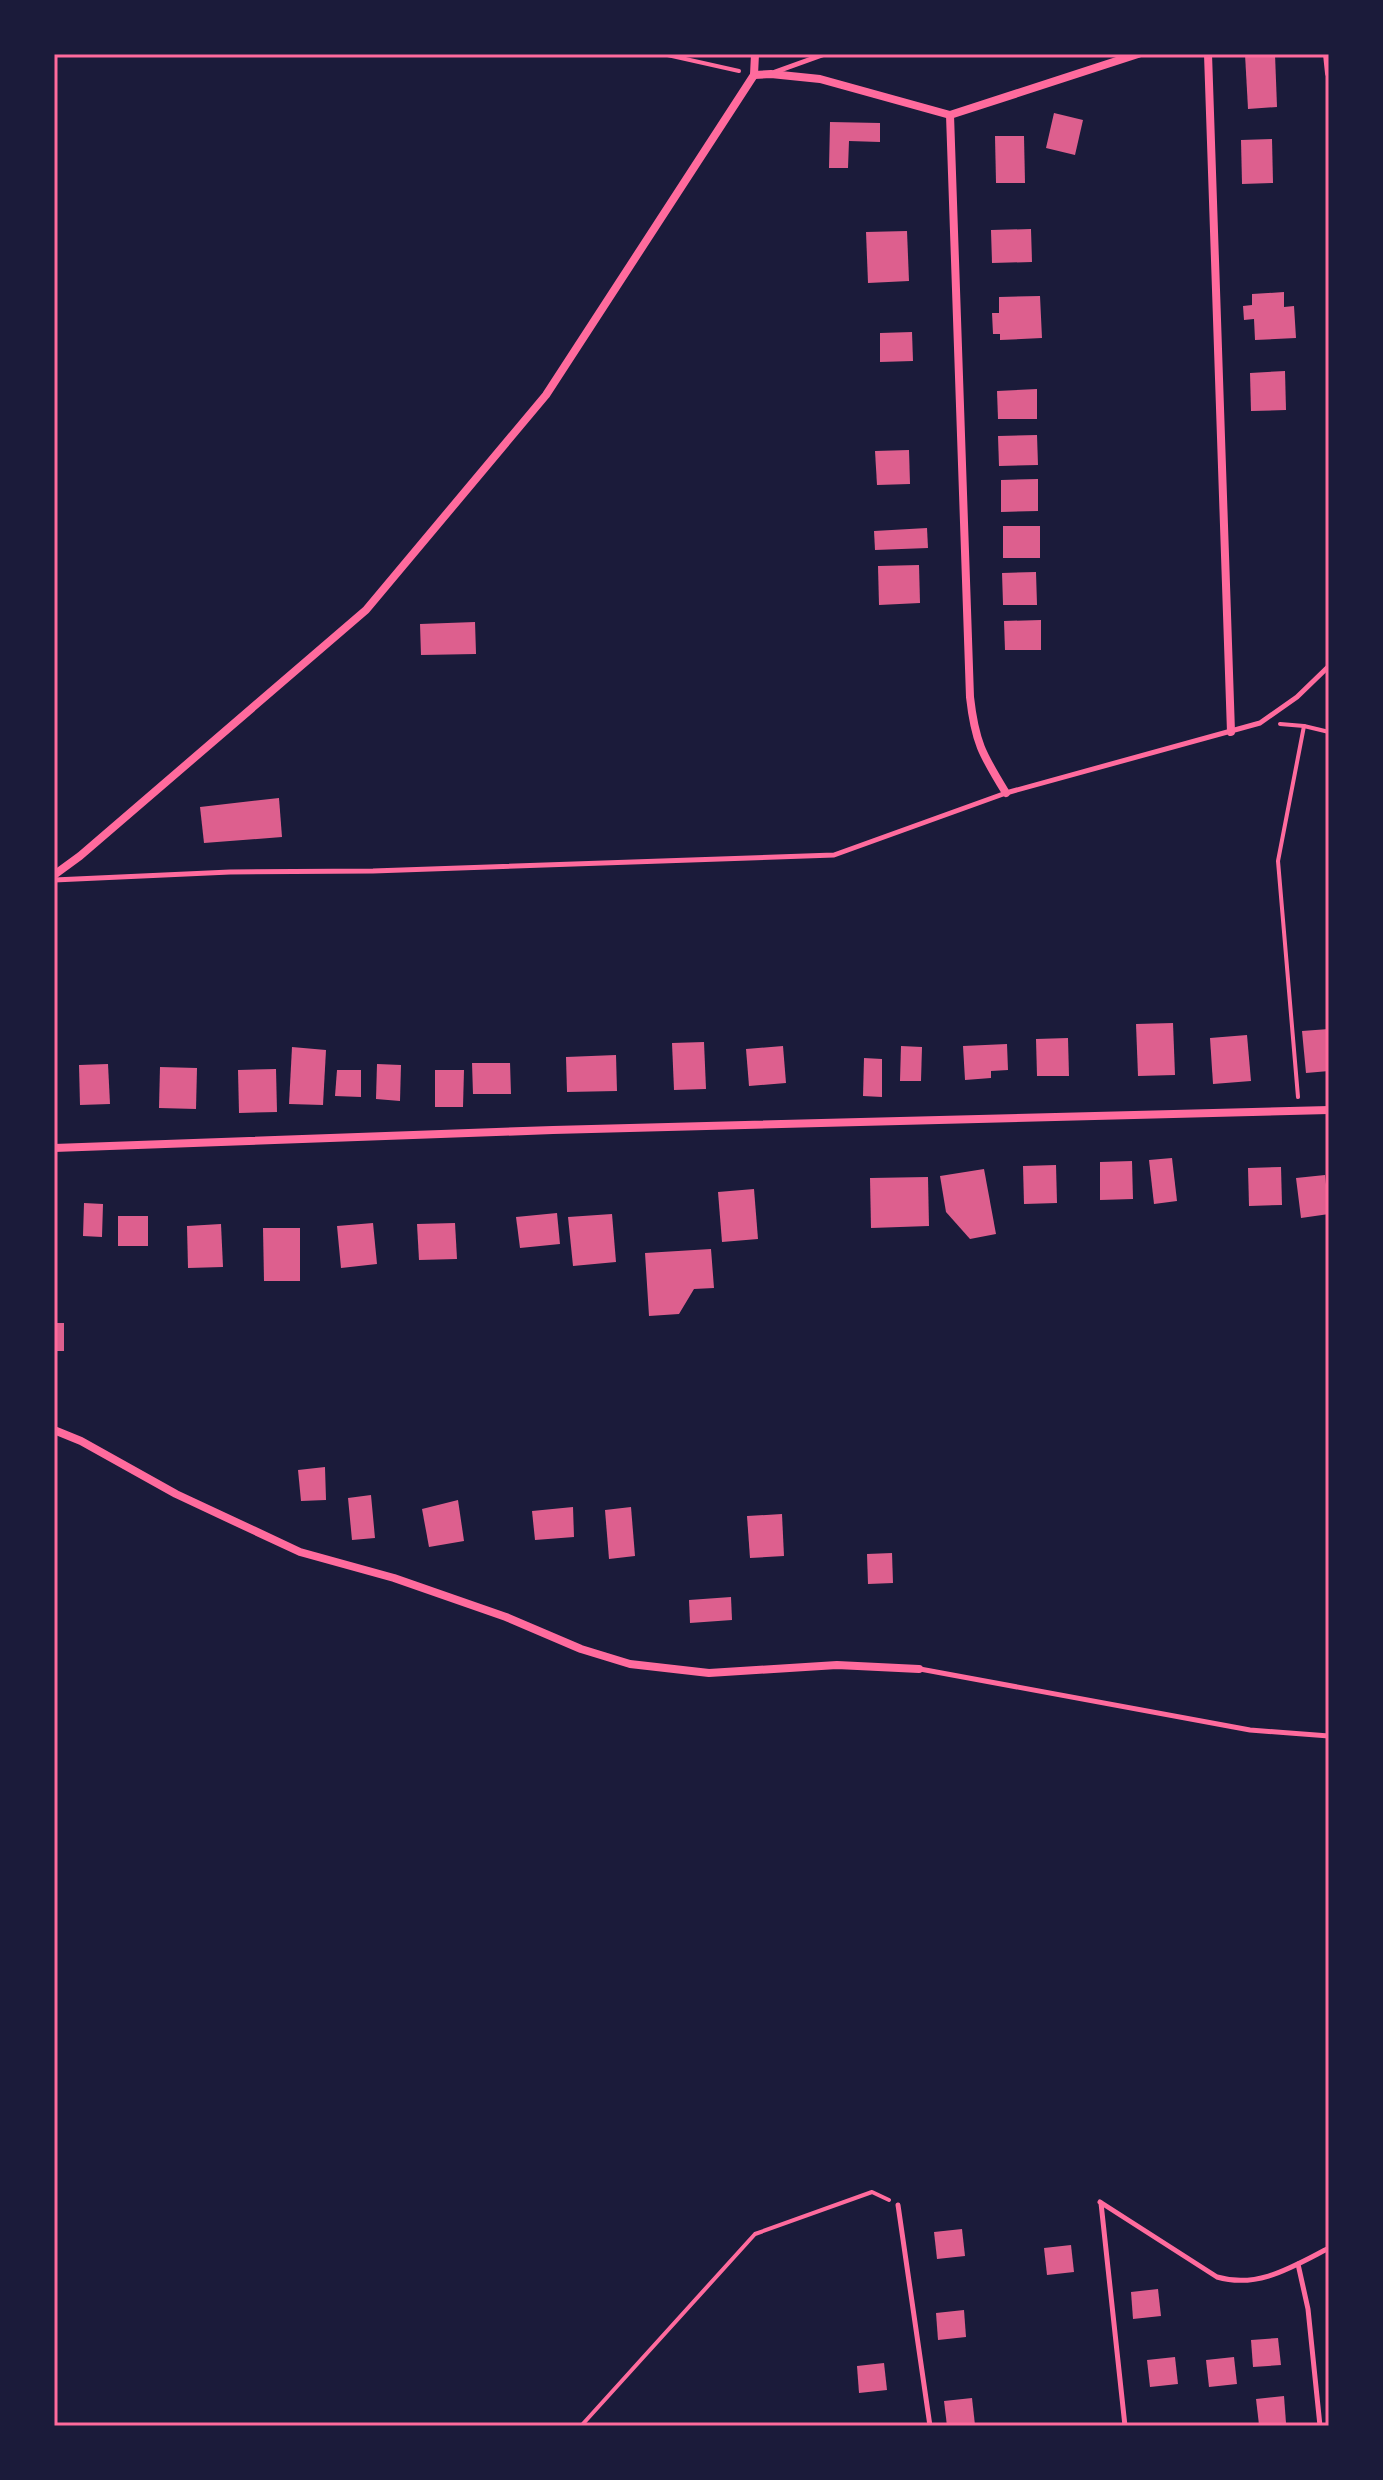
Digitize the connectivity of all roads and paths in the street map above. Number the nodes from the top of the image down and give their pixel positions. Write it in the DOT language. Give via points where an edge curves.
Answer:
graph roads {
  1 [pos="663,54"];
  2 [pos="755,54"];
  3 [pos="825,54"];
  4 [pos="1138,54"];
  5 [pos="1208,54"];
  6 [pos="1327,54"];
  7 [pos="1329,73"];
  8 [pos="771,74"];
  9 [pos="754,75"];
  10 [pos="950,115"];
  11 [pos="1329,666"];
  12 [pos="1260,723"];
  13 [pos="1304,726"];
  14 [pos="1231,732"];
  15 [pos="1329,732"];
  16 [pos="1006,793"];
  17 [pos="54,878"];
  18 [pos="1329,1110"];
  19 [pos="1299,1111"];
  20 [pos="54,1148"];
  21 [pos="54,1430"];
  22 [pos="919,1669"];
  23 [pos="1329,1736"];
  24 [pos="898,2205"];
  25 [pos="1329,2248"];
  26 [pos="1298,2264"];
  27 [pos="581,2426"];
  28 [pos="930,2426"];
  29 [pos="1125,2426"];
  30 [pos="1320,2426"];
  1 -- 9 [label="path"];
  2 -- 9 [label="street"];
  3 -- 8 [label="lane"];
  4 -- 10 [label="street"];
  5 -- 14 [label="street"];
  6 -- 7 [label="street"];
  8 -- 9 [label="street"];
  8 -- 10 [label="street" via="820,79"];
  9 -- 17 [label="street" via="546,395 366,610"];
  10 -- 16 [label="street" via="970,697 973,730 983,757"];
  11 -- 12 [label="lane"];
  12 -- 13 [label="path"];
  12 -- 14 [label="lane"];
  13 -- 15 [label="path"];
  13 -- 19 [label="path" via="1278,861"];
  14 -- 16 [label="lane"];
  16 -- 17 [label="lane" via="834,855"];
  18 -- 19 [label="street"];
  19 -- 20 [label="street"];
  21 -- 22 [label="street" via="300,1552 394,1578 630,1664 709,1673 837,1665"];
  22 -- 23 [label="lane" via="1250,1730"];
  24 -- 27 [label="path" via="872,2192 755,2234"];
  24 -- 28 [label="lane"];
  25 -- 26 [label="lane"];
  26 -- 29 [label="lane" via="1247,2282 1217,2277 1100,2202"];
  26 -- 30 [label="lane"];
}
